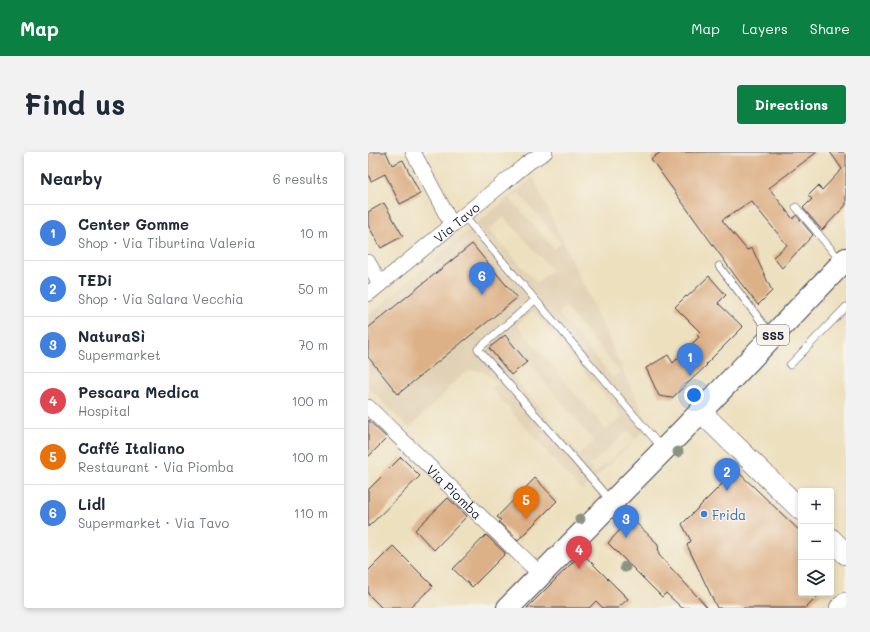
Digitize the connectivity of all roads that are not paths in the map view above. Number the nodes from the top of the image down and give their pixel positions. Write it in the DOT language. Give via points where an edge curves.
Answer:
graph roads {
  1 [pos="413,152"];
  2 [pos="545,152"];
  3 [pos="526,157"];
  4 [pos="796,207"];
  5 [pos="458,220"];
  6 [pos="368,262"];
  7 [pos="845,262"];
  8 [pos="719,266"];
  9 [pos="380,284"];
  10 [pos="368,294"];
  11 [pos="535,300"];
  12 [pos="846,307"];
  13 [pos="775,334"];
  14 [pos="790,365"];
  15 [pos="368,406"];
  16 [pos="701,412"];
  17 [pos="663,450"];
  18 [pos="612,502"];
  19 [pos="798,507"];
  20 [pos="834,542"];
  21 [pos="846,554"];
  22 [pos="541,575"];
  23 [pos="846,603"];
  24 [pos="508,608"];
  25 [pos="840,608"];
  1 -- 5 [label="street"];
  2 -- 3 [label="street, Via Tavo"];
  3 -- 5 [label="street, Via Tavo"];
  4 -- 7 [label="lane" via="835,254"];
  5 -- 9 [label="street, Via Tavo"];
  5 -- 11 [label="lane"];
  6 -- 9 [label="street"];
  7 -- 13 [label="main road, SS5"];
  8 -- 13 [label="lane" via="764,325"];
  9 -- 10 [label="street, Via Tavo"];
  11 -- 17 [label="lane"];
  11 -- 18 [label="lane" via="478,348"];
  12 -- 14 [label="lane"];
  13 -- 16 [label="main road, SS5"];
  15 -- 22 [label="street, Via Piomba"];
  16 -- 17 [label="main road, SS5"];
  16 -- 19 [label="street"];
  17 -- 18 [label="main road, SS5"];
  18 -- 22 [label="main road, SS5"];
  20 -- 21 [label="street"];
  22 -- 24 [label="main road, SS5"];
  23 -- 25 [label="street"];
}
